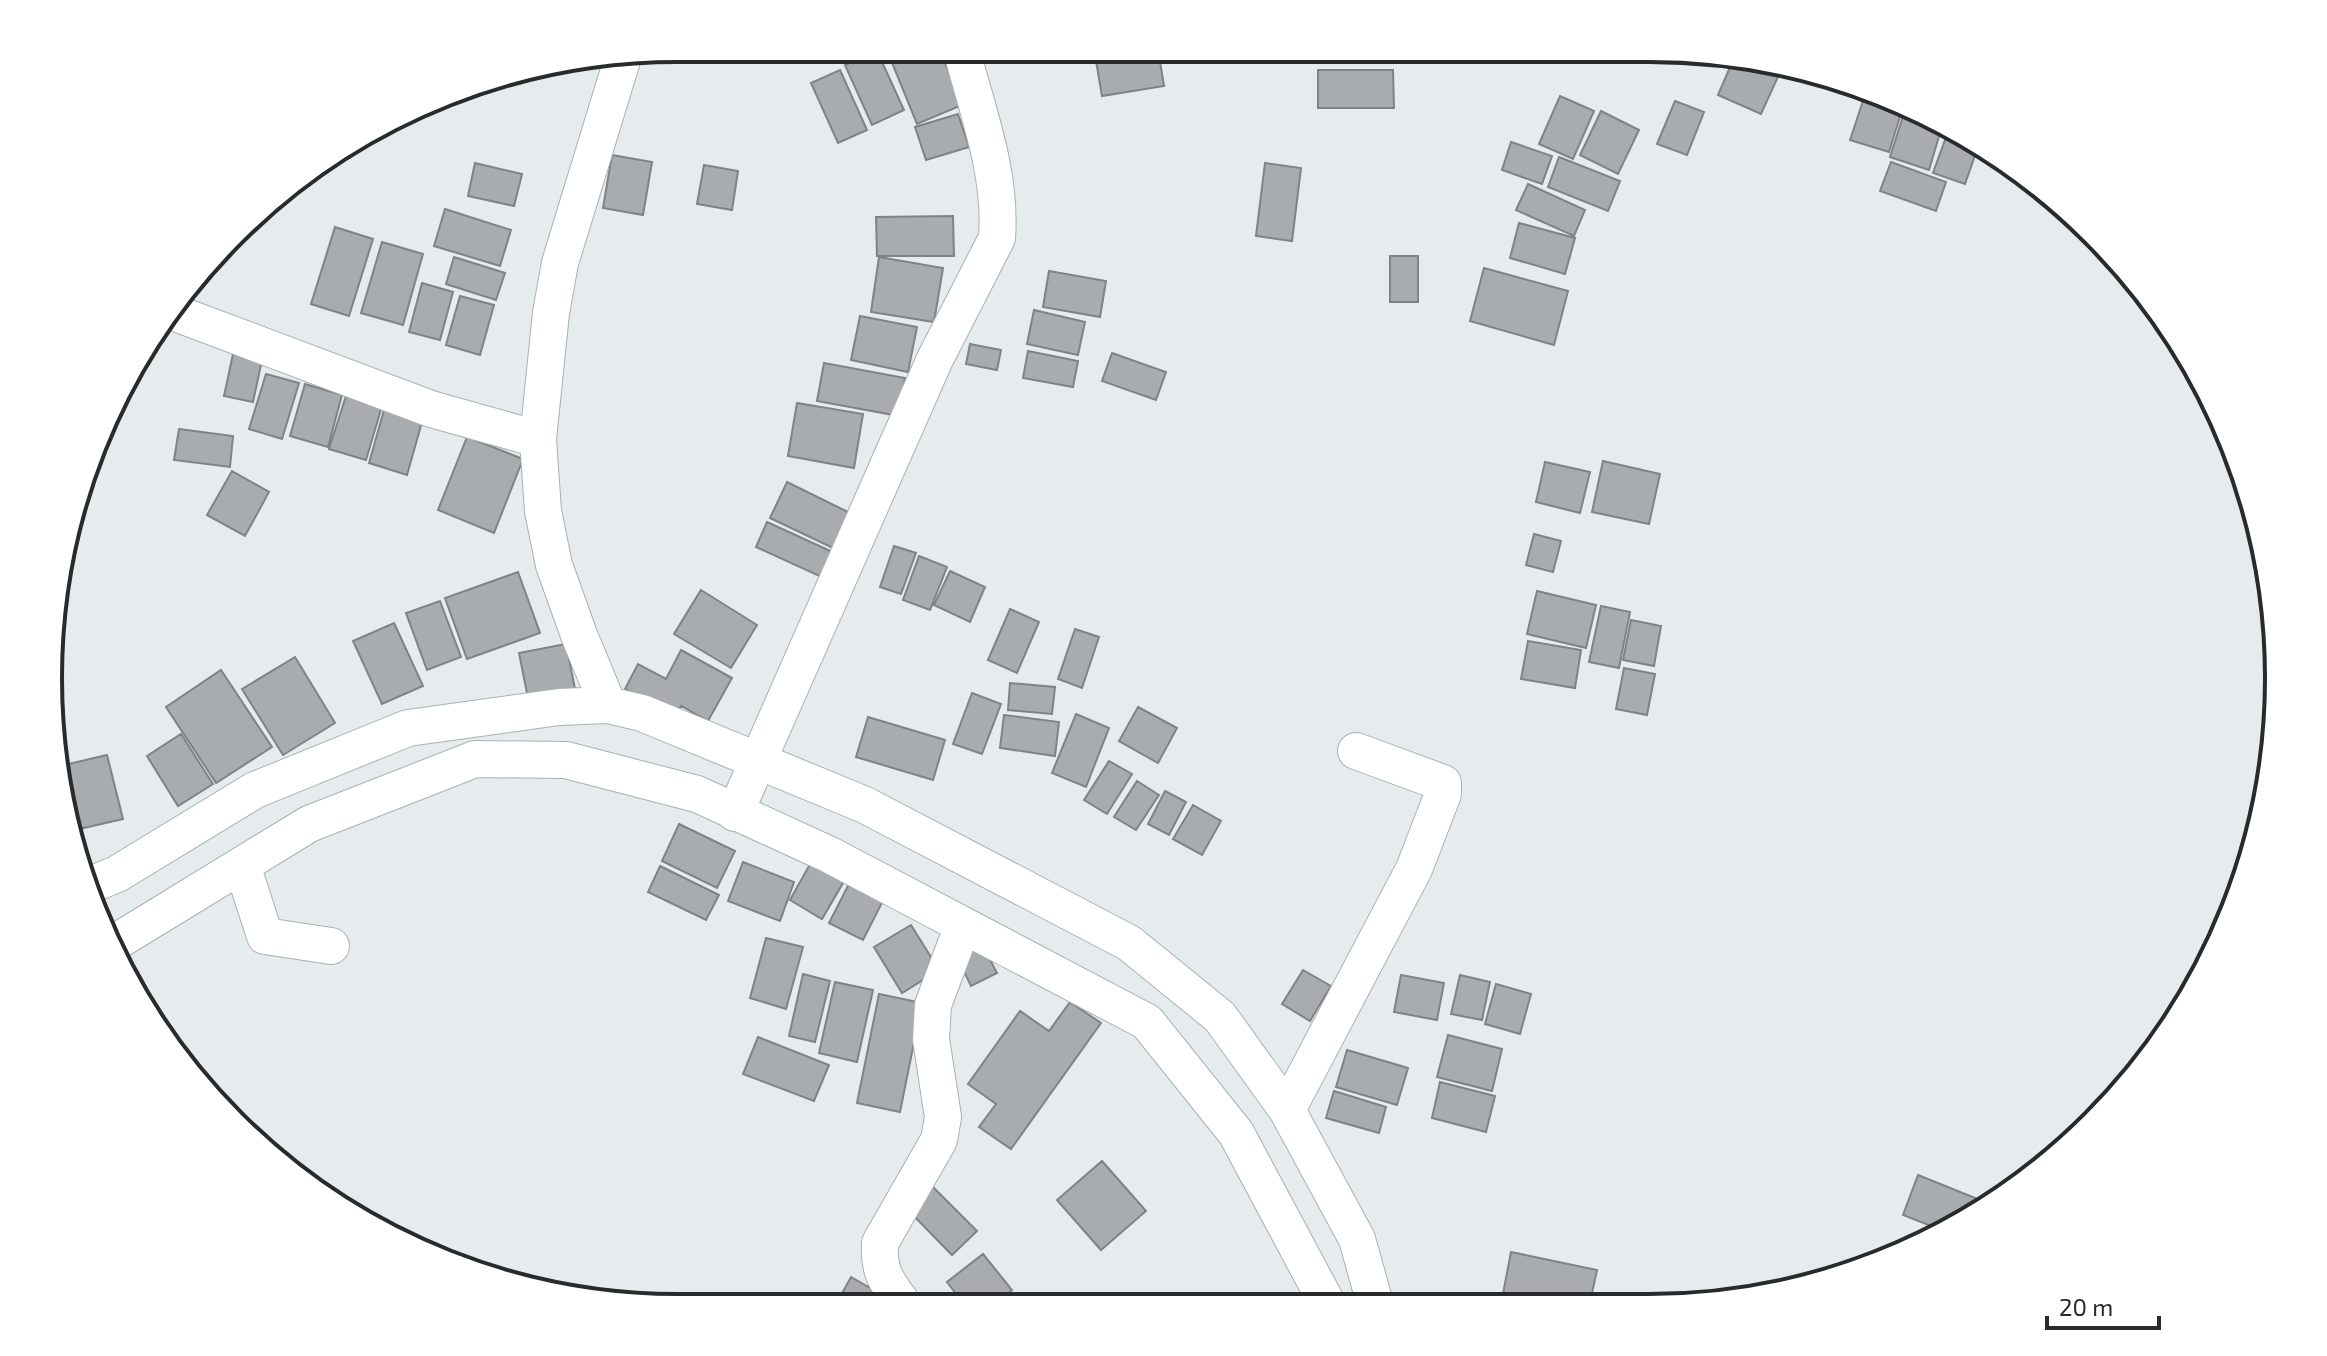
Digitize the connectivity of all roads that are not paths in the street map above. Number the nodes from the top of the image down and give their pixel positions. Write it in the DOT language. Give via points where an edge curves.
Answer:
graph roads {
  1 [pos="965,62"];
  2 [pos="621,65"];
  3 [pos="181,315"];
  4 [pos="538,439"];
  5 [pos="608,705"];
  6 [pos="1356,751"];
  7 [pos="745,788"];
  8 [pos="242,865"];
  9 [pos="97,882"];
  10 [pos="963,925"];
  11 [pos="121,939"];
  12 [pos="331,946"];
  13 [pos="1287,1110"];
  14 [pos="895,1294"];
  15 [pos="1322,1294"];
  16 [pos="1372,1294"];
  1 -- 7 [label="street" via="992,163 997,238 935,359"];
  2 -- 4 [label="street" via="560,263"];
  3 -- 4 [label="street" via="431,409"];
  4 -- 5 [label="street" via="543,511 554,565"];
  5 -- 7 [label="street" via="642,713"];
  5 -- 9 [label="street" via="408,728 255,790"];
  6 -- 13 [label="street" via="1443,783 1443,794 1414,869"];
  7 -- 8 [label="street" via="697,794 566,760 475,759 309,824"];
  7 -- 10 [label="street" via="830,855"];
  7 -- 13 [label="street" via="865,805 1129,943 1220,1017"];
  8 -- 11 [label="street"];
  8 -- 12 [label="street" via="265,936"];
  10 -- 14 [label="street" via="933,1005 931,1039 943,1117 939,1140 880,1243 883,1278"];
  10 -- 15 [label="street" via="1147,1022 1236,1133"];
  13 -- 16 [label="street" via="1357,1239"];
}
